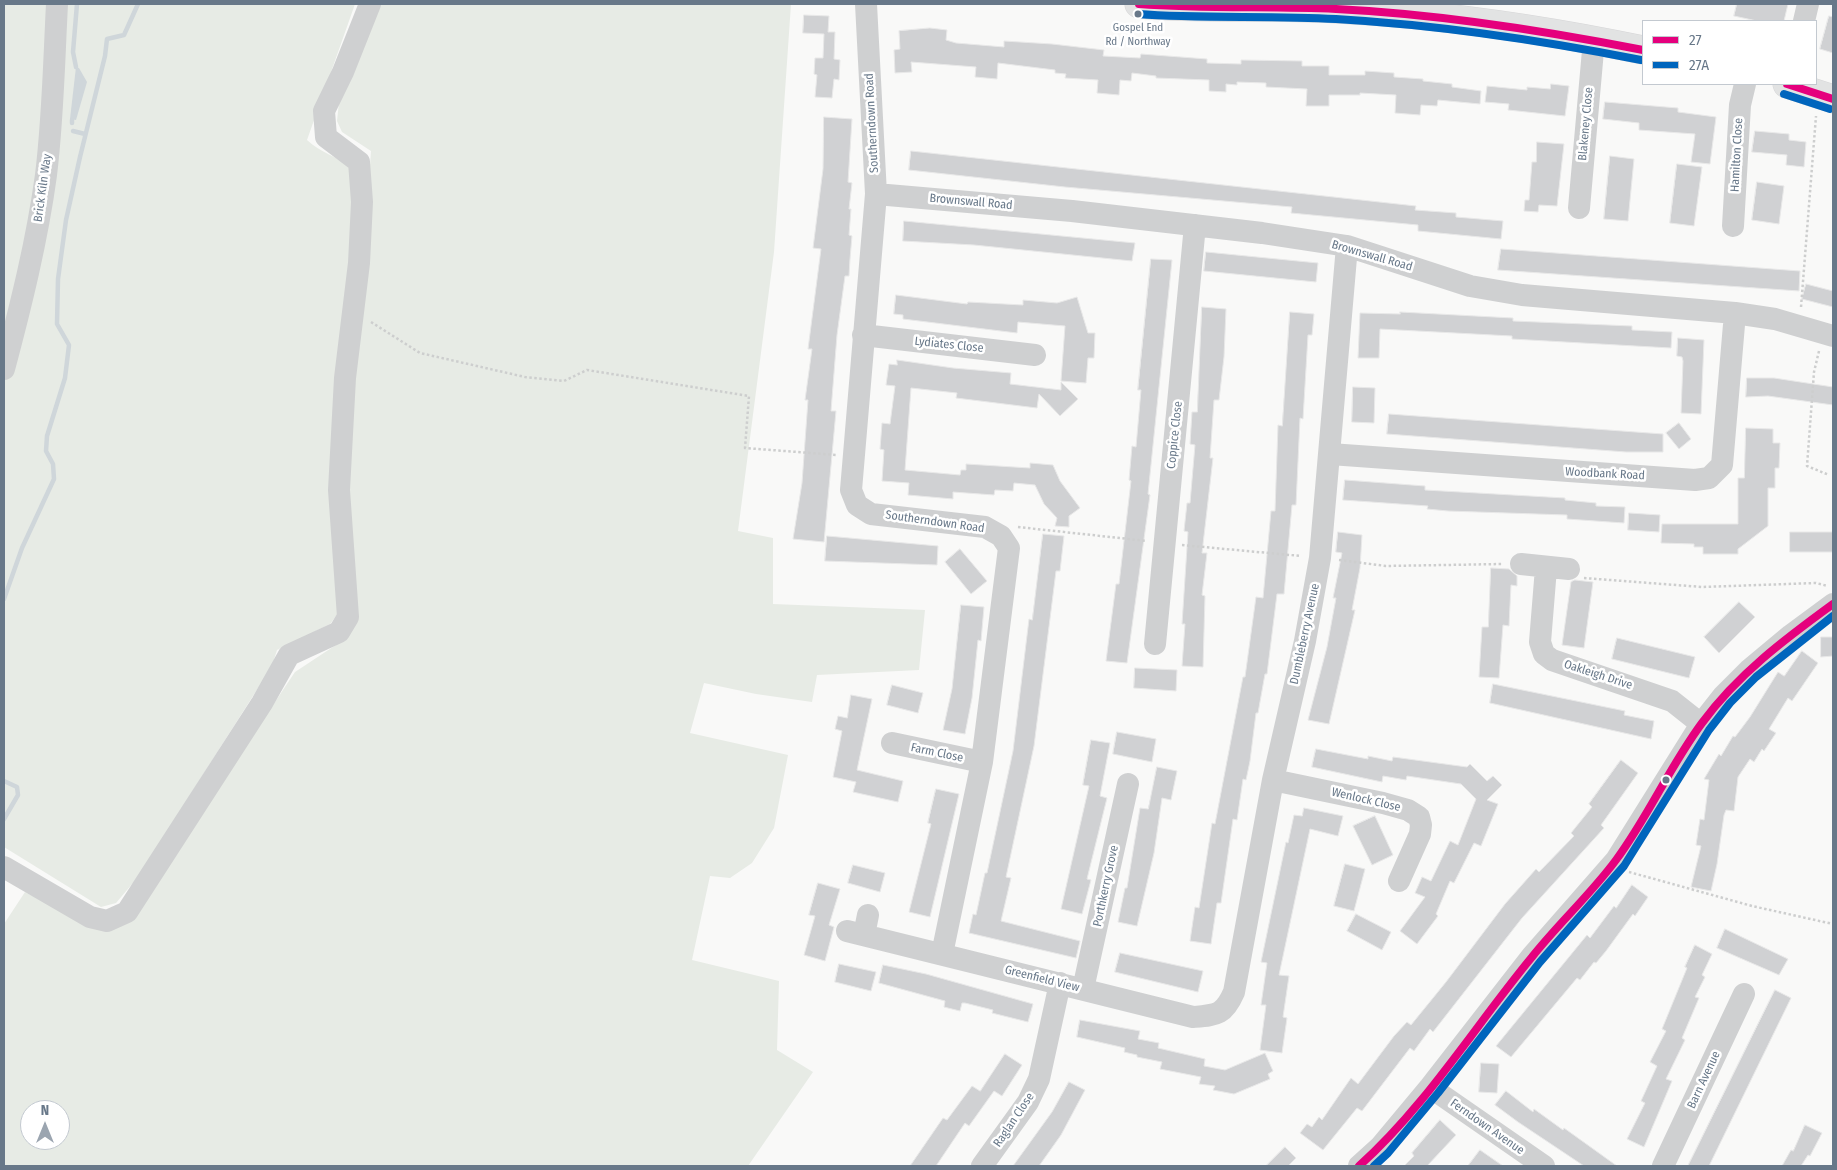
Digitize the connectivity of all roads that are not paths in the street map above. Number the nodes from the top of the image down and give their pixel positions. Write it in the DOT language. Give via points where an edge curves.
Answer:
graph roads {
  1 [pos="57,4"];
  2 [pos="370,4"];
  3 [pos="866,4"];
  4 [pos="1139,4"];
  5 [pos="1808,4"];
  6 [pos="1804,20"];
  7 [pos="1594,39"];
  8 [pos="1642,50"];
  9 [pos="1745,85"];
  10 [pos="1791,85"];
  11 [pos="1825,97"];
  12 [pos="876,194"];
  13 [pos="1579,208"];
  14 [pos="1195,225"];
  15 [pos="1733,226"];
  16 [pos="1348,246"];
  17 [pos="1735,313"];
  18 [pos="1828,334"];
  19 [pos="863,336"];
  20 [pos="1035,355"];
  21 [pos="4,369"];
  22 [pos="1330,454"];
  23 [pos="1521,564"];
  24 [pos="1569,569"];
  25 [pos="1546,571"];
  26 [pos="1833,604"];
  27 [pos="1154,645"];
  28 [pos="1701,724"];
  29 [pos="892,743"];
  30 [pos="982,762"];
  31 [pos="1273,780"];
  32 [pos="1128,783"];
  33 [pos="4,867"];
  34 [pos="1399,881"];
  35 [pos="860,927"];
  36 [pos="942,954"];
  37 [pos="1060,983"];
  38 [pos="1083,989"];
  39 [pos="1744,994"];
  40 [pos="1221,1013"];
  41 [pos="1430,1088"];
  42 [pos="982,1166"];
  43 [pos="1358,1166"];
  44 [pos="1544,1166"];
  45 [pos="1663,1166"];
  1 -- 21 [label="street, Brick Kiln Way" via="46,176"];
  2 -- 33 [label="street" via="324,111 326,137 359,162 362,202 359,263 345,378 339,490 348,617 339,632 289,655 262,703 127,912 107,921 90,917"];
  3 -- 12 [label="street, Southerndown Road"];
  4 -- 7 [label="main road" via="1386,12 1448,17"];
  5 -- 6 [label="street"];
  7 -- 8 [label="main road"];
  7 -- 13 [label="street, Blakeney Close"];
  9 -- 15 [label="street, Hamilton Close" via="1740,105"];
  10 -- 11 [label="main road"];
  12 -- 14 [label="street, Brownswall Road"];
  12 -- 19 [label="street, Southerndown Road"];
  14 -- 16 [label="street, Brownswall Road"];
  14 -- 27 [label="street, Coppice Close"];
  16 -- 17 [label="street, Brownswall Road" via="1470,286 1522,295"];
  16 -- 22 [label="street, Dumbleberry Avenue"];
  17 -- 18 [label="street, Brownswall Road" via="1775,319"];
  17 -- 22 [label="street, Woodbank Road" via="1722,465 1709,478 1695,480"];
  19 -- 20 [label="street, Lydiates Close"];
  19 -- 30 [label="street, Southerndown Road" via="851,490 858,505 871,514 986,527 1001,536 1009,548"];
  22 -- 31 [label="street, Dumbleberry Avenue" via="1320,558 1305,641"];
  23 -- 25 [label="street"];
  24 -- 25 [label="street"];
  25 -- 28 [label="street, Oakleigh Drive" via="1540,642 1544,654 1552,660 1672,701"];
  26 -- 28 [label="street" via="1749,670"];
  28 -- 41 [label="street" via="1616,860 1532,956"];
  29 -- 30 [label="street, Farm Close"];
  30 -- 36 [label="street, Southerndown Road"];
  31 -- 34 [label="street, Wenlock Close" via="1383,803 1408,810 1418,817 1422,825 1420,834"];
  31 -- 40 [label="street, Dumbleberry Avenue" via="1234,992"];
  32 -- 38 [label="street, Porthkerry Grove"];
  35 -- 36 [label="street, Greenfield View"];
  36 -- 37 [label="street, Greenfield View"];
  37 -- 38 [label="street, Greenfield View"];
  37 -- 42 [label="street, Raglan Close" via="1039,1079 1028,1102"];
  38 -- 40 [label="street, Greenfield View" via="1192,1017"];
  39 -- 45 [label="street, Barn Avenue"];
  41 -- 43 [label="street" via="1380,1147"];
  41 -- 44 [label="street, Ferndown Avenue"];
}
